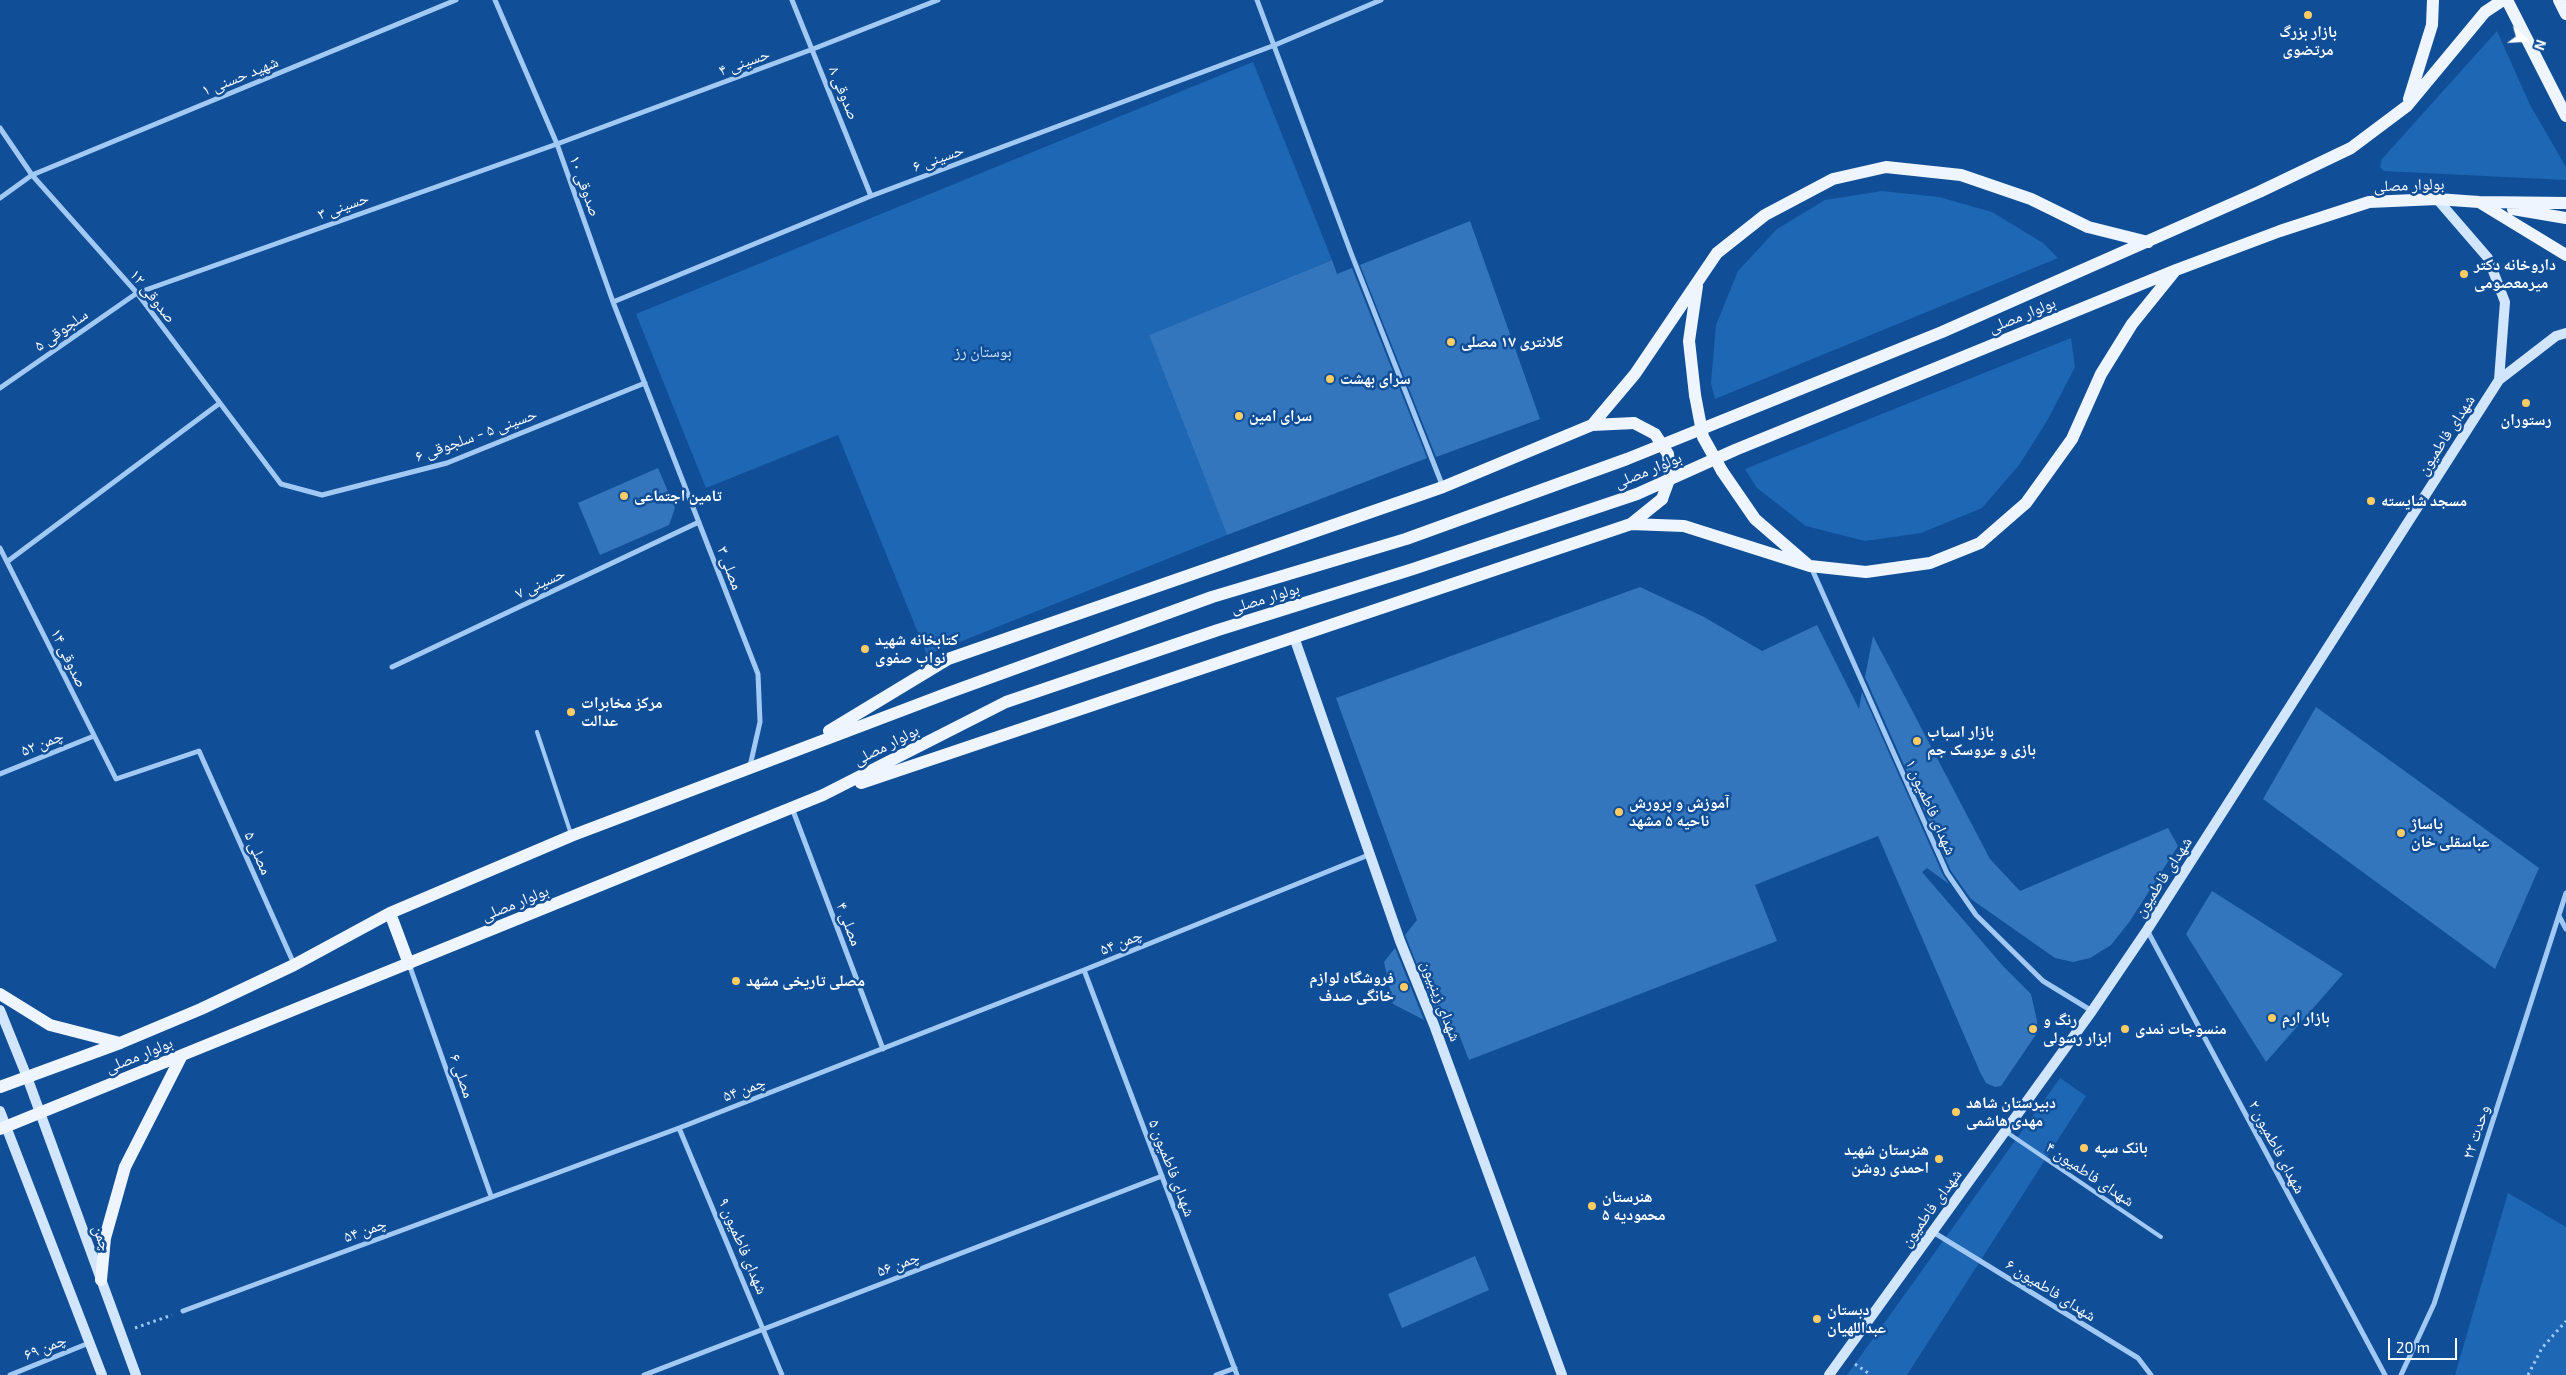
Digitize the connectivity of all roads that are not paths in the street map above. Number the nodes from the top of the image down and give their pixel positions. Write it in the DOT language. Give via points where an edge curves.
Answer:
graph roads {
  1 [pos="456,0"];
  2 [pos="496,0"];
  3 [pos="792,0"];
  4 [pos="938,0"];
  5 [pos="1257,0"];
  6 [pos="1381,0"];
  7 [pos="2433,0"];
  8 [pos="2503,0"];
  9 [pos="2508,0"];
  10 [pos="2559,0"];
  11 [pos="2566,14"];
  12 [pos="1275,45"];
  13 [pos="813,49"];
  14 [pos="2407,106"];
  15 [pos="2566,116"];
  16 [pos="0,128"];
  17 [pos="557,144"];
  18 [pos="32,175"];
  19 [pos="872,196"];
  20 [pos="0,198"];
  21 [pos="2437,199"];
  22 [pos="2479,202"];
  23 [pos="2566,203"];
  24 [pos="2566,218"];
  25 [pos="2148,242"];
  26 [pos="2566,255"];
  27 [pos="2176,270"];
  28 [pos="1697,283"];
  29 [pos="137,293"];
  30 [pos="613,302"];
  31 [pos="2566,333"];
  32 [pos="2500,380"];
  33 [pos="645,383"];
  34 [pos="0,388"];
  35 [pos="220,403"];
  36 [pos="1592,425"];
  37 [pos="281,484"];
  38 [pos="1443,487"];
  39 [pos="699,522"];
  40 [pos="1630,524"];
  41 [pos="0,548"];
  42 [pos="8,561"];
  43 [pos="1810,566"];
  44 [pos="1294,637"];
  45 [pos="392,667"];
  46 [pos="538,732"];
  47 [pos="94,736"];
  48 [pos="805,746"];
  49 [pos="199,751"];
  50 [pos="750,768"];
  51 [pos="0,774"];
  52 [pos="823,795"];
  53 [pos="791,808"];
  54 [pos="571,836"];
  55 [pos="1371,854"];
  56 [pos="2566,893"];
  57 [pos="390,913"];
  58 [pos="2559,916"];
  59 [pos="2566,918"];
  60 [pos="2566,929"];
  61 [pos="2147,930"];
  62 [pos="409,964"];
  63 [pos="294,965"];
  64 [pos="1084,970"];
  65 [pos="0,994"];
  66 [pos="0,1010"];
  67 [pos="2092,1011"];
  68 [pos="120,1043"];
  69 [pos="882,1048"];
  70 [pos="182,1055"];
  71 [pos="27,1077"];
  72 [pos="0,1087"];
  73 [pos="0,1111"];
  74 [pos="40,1112"];
  75 [pos="3,1128"];
  76 [pos="679,1128"];
  77 [pos="2005,1131"];
  78 [pos="1162,1176"];
  79 [pos="491,1196"];
  80 [pos="1933,1232"];
  81 [pos="2161,1237"];
  82 [pos="101,1280"];
  83 [pos="183,1310"];
  84 [pos="764,1329"];
  85 [pos="90,1343"];
  86 [pos="1235,1368"];
  87 [pos="10,1375"];
  88 [pos="102,1375"];
  89 [pos="136,1375"];
  90 [pos="644,1375"];
  91 [pos="782,1375"];
  92 [pos="1216,1375"];
  93 [pos="1237,1375"];
  94 [pos="1562,1375"];
  95 [pos="1829,1375"];
  96 [pos="2151,1375"];
  97 [pos="2385,1375"];
  98 [pos="2401,1375"];
  1 -- 18 [label="street, شهید حسنی ۱"];
  2 -- 17 [label="street, صدوقی ۱۰"];
  3 -- 13 [label="street, صدوقی ۸"];
  4 -- 13 [label="street, حسینی ۴"];
  5 -- 12 [label="street"];
  6 -- 12 [label="street, حسینی ۶"];
  7 -- 14 [label="main road" via="2432,25"];
  8 -- 14 [label="main road, بولوار مصلی" via="2485,12"];
  9 -- 15 [label="main road"];
  10 -- 11 [label="main road"];
  12 -- 19 [label="street, حسینی ۶"];
  12 -- 38 [label="street" via="1351,253"];
  13 -- 17 [label="street, حسینی ۴"];
  13 -- 19 [label="street, صدوقی ۸"];
  14 -- 25 [label="main road, بولوار مصلی" via="2351,148"];
  16 -- 18 [label="street, صدوقی ۱۲"];
  17 -- 29 [label="street, حسینی ۳"];
  17 -- 30 [label="street, صدوقی ۱۰"];
  18 -- 20 [label="street, شهید حسنی ۱"];
  18 -- 29 [label="street, صدوقی ۱۲"];
  19 -- 30 [label="street, حسینی ۶"];
  21 -- 22 [label="main road, بولوار مصلی"];
  21 -- 27 [label="main road, بولوار مصلی" via="2369,202"];
  21 -- 32 [label="street, شهدای فاطمیون" via="2488,258 2505,302"];
  22 -- 23 [label="main road, بولوار مصلی"];
  22 -- 24 [label="main road"];
  22 -- 26 [label="main road"];
  25 -- 28 [label="main road" via="2088,227 2031,199 1961,175 1886,167 1833,178 1765,215 1717,253"];
  25 -- 48 [label="main road, بولوار مصلی" via="1942,332 1627,459 1406,539 1212,597"];
  27 -- 43 [label="main road" via="2132,324 2101,374 2072,439 2026,503 1980,544 1930,563 1866,572"];
  27 -- 52 [label="main road, بولوار مصلی" via="1735,450 1637,494 1006,702"];
  28 -- 36 [label="main road" via="1635,374"];
  28 -- 43 [label="main road, bridge" via="1689,341 1704,437 1755,519"];
  29 -- 34 [label="street, سلجوقی ۵"];
  29 -- 35 [label="street, صدوقی ۱۲"];
  30 -- 33 [label="street, صدوقی ۱۰"];
  31 -- 32 [label="street, شهدای فاطمیون" via="2556,336"];
  32 -- 61 [label="street, شهدای فاطمیون"];
  33 -- 37 [label="street, حسینی ۵ - سلجوقی ۶" via="446,463 322,496"];
  33 -- 39 [label="street, مصلی ۳"];
  35 -- 37 [label="street, صدوقی ۱۲"];
  35 -- 42 [label="street"];
  36 -- 38 [label="main road"];
  36 -- 40 [label="main road, bridge" via="1634,423 1655,434 1668,454 1670,477 1662,499"];
  38 -- 48 [label="main road" via="948,658"];
  39 -- 45 [label="street, حسینی ۷"];
  39 -- 50 [label="street, مصلی ۳" via="758,674 760,722"];
  40 -- 43 [label="main road" via="1684,526"];
  40 -- 44 [label="main road"];
  41 -- 42 [label="street, صدوقی ۱۴"];
  42 -- 47 [label="street, صدوقی ۱۴"];
  43 -- 67 [label="street, شهدای فاطمیون ۱" via="1947,873 1976,915 2043,981"];
  44 -- 52 [label="main road"];
  44 -- 55 [label="street, شهدای زینبیون"];
  46 -- 54 [label="lane"];
  47 -- 49 [label="street, صدوقی ۱۴" via="116,779"];
  47 -- 51 [label="street, چمن ۵۲"];
  48 -- 50 [label="main road, بولوار مصلی"];
  49 -- 63 [label="street, مصلی ۵"];
  50 -- 54 [label="main road, بولوار مصلی"];
  52 -- 53 [label="main road, بولوار مصلی"];
  53 -- 62 [label="main road, بولوار مصلی"];
  53 -- 69 [label="street, مصلی ۴"];
  54 -- 57 [label="main road, بولوار مصلی"];
  55 -- 64 [label="street, چمن ۵۴"];
  55 -- 94 [label="street, شهدای زینبیون" via="1400,941 1431,1015"];
  56 -- 58 [label="street, وحدت ۲۲"];
  57 -- 62 [label="main road"];
  57 -- 63 [label="main road, بولوار مصلی"];
  58 -- 59 [label="lane"];
  58 -- 60 [label="street"];
  58 -- 98 [label="street, وحدت ۲۲" via="2434,1304"];
  61 -- 67 [label="street, شهدای فاطمیون"];
  61 -- 97 [label="street, شهدای فاطمیون ۲"];
  62 -- 70 [label="main road, بولوار مصلی"];
  62 -- 79 [label="street, مصلی ۶"];
  63 -- 68 [label="main road, بولوار مصلی"];
  64 -- 69 [label="street, چمن ۵۴"];
  64 -- 78 [label="street, شهدای فاطمیون ۵"];
  65 -- 68 [label="main road" via="50,1025"];
  66 -- 71 [label="street, چمن"];
  67 -- 77 [label="street, شهدای فاطمیون"];
  68 -- 71 [label="main road, بولوار مصلی"];
  69 -- 76 [label="street, چمن ۵۴"];
  70 -- 74 [label="main road, بولوار مصلی"];
  70 -- 82 [label="main road" via="125,1168 105,1238"];
  71 -- 72 [label="main road, بولوار مصلی"];
  71 -- 74 [label="street, چمن"];
  73 -- 75 [label="street"];
  74 -- 75 [label="main road, بولوار مصلی"];
  74 -- 82 [label="street, چمن"];
  75 -- 85 [label="street"];
  76 -- 79 [label="street, چمن ۵۴"];
  76 -- 84 [label="street, شهدای فاطمیون ۹"];
  77 -- 80 [label="street, شهدای فاطمیون"];
  77 -- 81 [label="lane, شهدای فاطمیون ۴"];
  78 -- 84 [label="street, چمن ۵۶"];
  78 -- 86 [label="street, شهدای فاطمیون ۵"];
  79 -- 83 [label="street, چمن ۵۴"];
  80 -- 95 [label="street, شهدای فاطمیون"];
  80 -- 96 [label="street, شهدای فاطمیون ۶" via="2138,1358"];
  82 -- 89 [label="street, چمن"];
  84 -- 90 [label="street, چمن ۵۶"];
  84 -- 91 [label="street, شهدای فاطمیون ۹"];
  85 -- 87 [label="street, چمن ۶۹"];
  85 -- 88 [label="street"];
  86 -- 92 [label="street"];
  86 -- 93 [label="street, شهدای فاطمیون ۵"];
}
